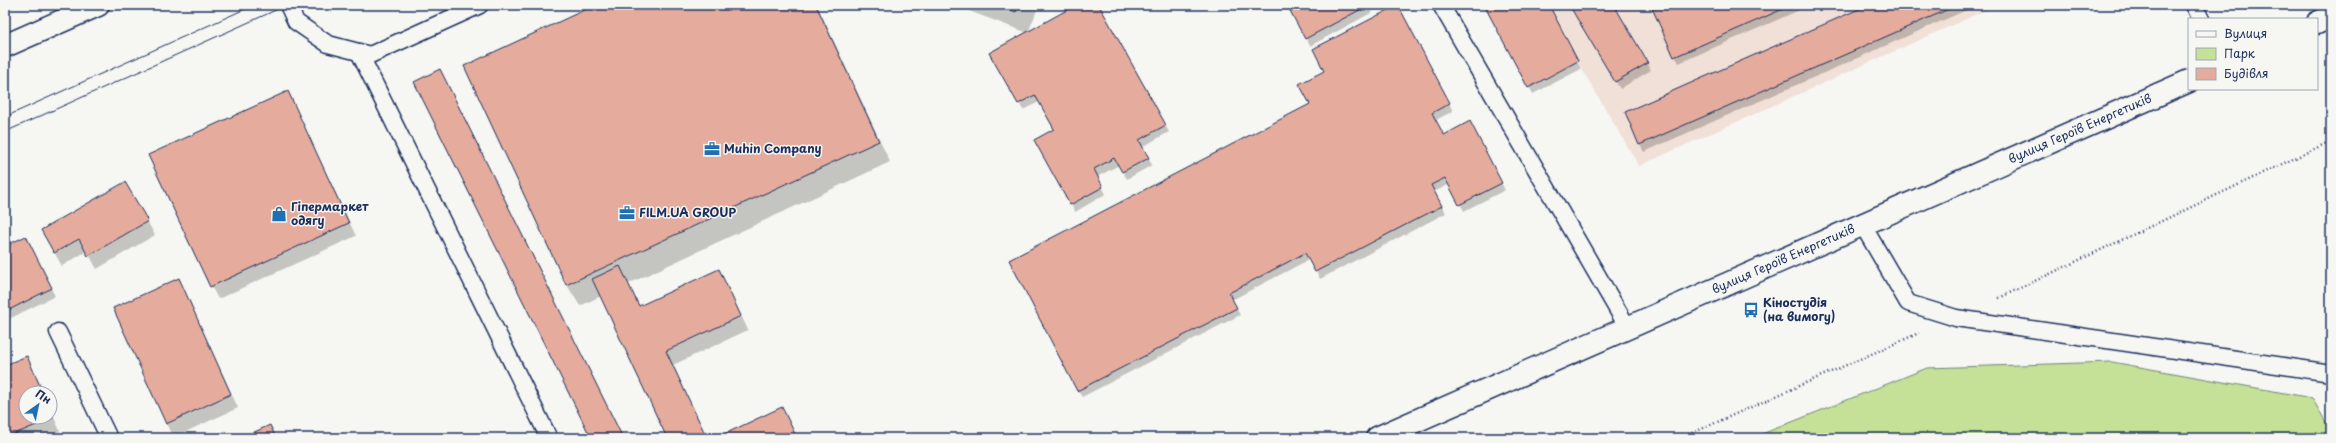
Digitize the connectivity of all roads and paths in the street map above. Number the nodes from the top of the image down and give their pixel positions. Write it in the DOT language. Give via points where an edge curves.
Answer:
graph roads {
  1 [pos="288,5"];
  2 [pos="480,5"];
  3 [pos="1441,5"];
  4 [pos="2194,5"];
  5 [pos="89,7"];
  6 [pos="2331,16"];
  7 [pos="2200,18"];
  8 [pos="2318,22"];
  9 [pos="5,46"];
  10 [pos="358,52"];
  11 [pos="2188,82"];
  12 [pos="2331,141"];
  13 [pos="1862,224"];
  14 [pos="1956,318"];
  15 [pos="1628,328"];
  16 [pos="58,332"];
  17 [pos="2331,373"];
  18 [pos="109,438"];
  19 [pos="549,438"];
  20 [pos="1377,438"];
  21 [pos="1681,438"];
  1 -- 10 [label="lane" via="296,22 328,44"];
  2 -- 10 [label="lane" via="370,55"];
  3 -- 15 [label="lane"];
  4 -- 7 [label="lane"];
  5 -- 9 [label="street"];
  6 -- 8 [label="street"];
  10 -- 19 [label="lane"];
  11 -- 13 [label="street, вулиця Героїв Енергетиків"];
  12 -- 14 [label="path"];
  13 -- 14 [label="lane" via="1908,303"];
  13 -- 15 [label="street, вулиця Героїв Енергетиків"];
  14 -- 17 [label="lane"];
  14 -- 21 [label="path"];
  15 -- 20 [label="street, вулиця Героїв Енергетиків"];
  16 -- 18 [label="lane"];
}
